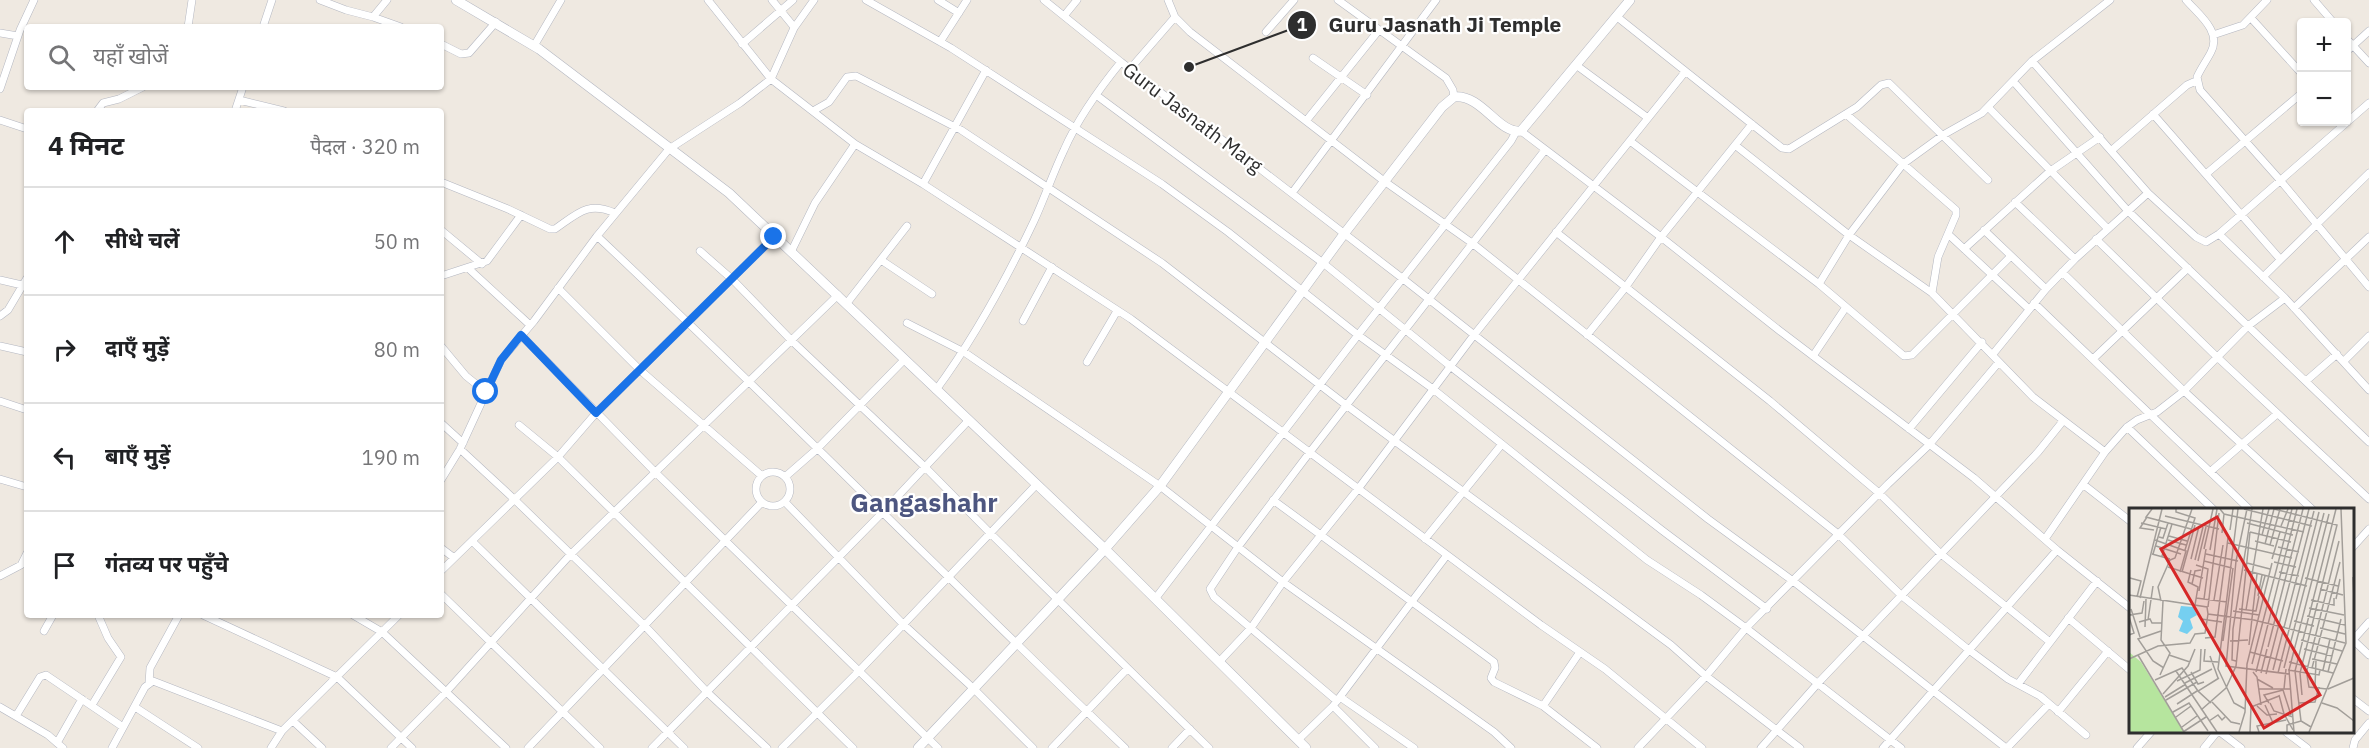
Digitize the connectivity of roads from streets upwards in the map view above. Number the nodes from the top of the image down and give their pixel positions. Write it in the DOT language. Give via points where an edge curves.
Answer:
graph roads {
  1 [pos="34,0"];
  2 [pos="192,0"];
  3 [pos="272,0"];
  4 [pos="320,0"];
  5 [pos="387,0"];
  6 [pos="456,0"];
  7 [pos="561,0"];
  8 [pos="719,0"];
  9 [pos="772,0"];
  10 [pos="793,0"];
  11 [pos="814,0"];
  12 [pos="866,0"];
  13 [pos="938,0"];
  14 [pos="968,0"];
  15 [pos="1044,0"];
  16 [pos="1077,0"];
  17 [pos="1168,0"];
  18 [pos="1294,0"];
  19 [pos="1338,0"];
  20 [pos="1436,0"];
  21 [pos="1630,0"];
  22 [pos="2110,0"];
  23 [pos="2186,0"];
  24 [pos="2267,0"];
  25 [pos="2314,0"];
  26 [pos="710,3"];
  27 [pos="781,10"];
  28 [pos="959,13"];
  29 [pos="373,16"];
  30 [pos="1064,16"];
  31 [pos="1616,16"];
  32 [pos="1175,17"];
  33 [pos="2251,18"];
  34 [pos="2330,18"];
  35 [pos="496,22"];
  36 [pos="189,24"];
  37 [pos="263,24"];
  38 [pos="393,24"];
  39 [pos="794,27"];
  40 [pos="1379,30"];
  41 [pos="2369,31"];
  42 [pos="1266,32"];
  43 [pos="0,33"];
  44 [pos="2213,35"];
  45 [pos="18,36"];
  46 [pos="940,42"];
  47 [pos="742,44"];
  48 [pos="2351,44"];
  49 [pos="444,45"];
  50 [pos="534,46"];
  51 [pos="2353,46"];
  52 [pos="1402,47"];
  53 [pos="1313,58"];
  54 [pos="2032,61"];
  55 [pos="1121,62"];
  56 [pos="2369,63"];
  57 [pos="1576,65"];
  58 [pos="1130,69"];
  59 [pos="986,70"];
  60 [pos="1685,72"];
  61 [pos="2299,72"];
  62 [pos="1342,78"];
  63 [pos="771,79"];
  64 [pos="2013,81"];
  65 [pos="2196,81"];
  66 [pos="0,90"];
  67 [pos="136,90"];
  68 [pos="242,90"];
  69 [pos="1367,94"];
  70 [pos="1096,95"];
  71 [pos="2297,96"];
  72 [pos="1454,97"];
  73 [pos="239,99"];
  74 [pos="2369,103"];
  75 [pos="1988,107"];
  76 [pos="99,108"];
  77 [pos="236,108"];
  78 [pos="273,108"];
  79 [pos="813,111"];
  80 [pos="1846,114"];
  81 [pos="2153,114"];
  82 [pos="1648,118"];
  83 [pos="2351,118"];
  84 [pos="0,120"];
  85 [pos="1306,121"];
  86 [pos="1752,124"];
  87 [pos="2341,126"];
  88 [pos="954,127"];
  89 [pos="24,128"];
  90 [pos="1075,129"];
  91 [pos="1518,132"];
  92 [pos="1943,135"];
  93 [pos="2100,137"];
  94 [pos="1332,141"];
  95 [pos="1630,141"];
  96 [pos="2245,141"];
  97 [pos="855,144"];
  98 [pos="1735,145"];
  99 [pos="669,149"];
  100 [pos="1545,150"];
  101 [pos="2112,150"];
  102 [pos="2075,154"];
  103 [pos="1903,164"];
  104 [pos="2049,172"];
  105 [pos="2369,173"];
  106 [pos="2206,174"];
  107 [pos="1988,180"];
  108 [pos="2280,180"];
  109 [pos="1384,181"];
  110 [pos="444,183"];
  111 [pos="923,184"];
  112 [pos="1592,186"];
  113 [pos="1050,188"];
  114 [pos="1697,191"];
  115 [pos="1292,193"];
  116 [pos="2148,193"];
  117 [pos="2015,202"];
  118 [pos="2128,211"];
  119 [pos="615,213"];
  120 [pos="521,215"];
  121 [pos="2241,215"];
  122 [pos="2317,224"];
  123 [pos="1444,225"];
  124 [pos="908,226"];
  125 [pos="2108,229"];
  126 [pos="1984,230"];
  127 [pos="444,232"];
  128 [pos="1556,232"];
  129 [pos="1344,234"];
  130 [pos="1948,234"];
  131 [pos="2219,234"];
  132 [pos="597,236"];
  133 [pos="1849,236"];
  134 [pos="774,237"];
  135 [pos="1661,237"];
  136 [pos="2369,237"];
  137 [pos="2096,239"];
  138 [pos="1472,243"];
  139 [pos="1021,246"];
  140 [pos="1964,249"];
  141 [pos="700,251"];
  142 [pos="791,252"];
  143 [pos="2011,256"];
  144 [pos="2075,259"];
  145 [pos="2280,259"];
  146 [pos="2346,259"];
  147 [pos="881,260"];
  148 [pos="1323,263"];
  149 [pos="482,264"];
  150 [pos="1052,267"];
  151 [pos="468,268"];
  152 [pos="2188,268"];
  153 [pos="2062,272"];
  154 [pos="444,275"];
  155 [pos="1993,275"];
  156 [pos="2263,277"];
  157 [pos="1402,278"];
  158 [pos="0,280"];
  159 [pos="733,280"];
  160 [pos="1518,281"];
  161 [pos="24,282"];
  162 [pos="1819,284"];
  163 [pos="22,285"];
  164 [pos="2369,287"];
  165 [pos="558,288"];
  166 [pos="1625,288"];
  167 [pos="2046,289"];
  168 [pos="1303,291"];
  169 [pos="1932,293"];
  170 [pos="932,294"];
  171 [pos="838,295"];
  172 [pos="2285,298"];
  173 [pos="2157,299"];
  174 [pos="1428,300"];
  175 [pos="847,303"];
  176 [pos="2034,303"];
  177 [pos="1845,307"];
  178 [pos="1379,308"];
  179 [pos="2294,308"];
  180 [pos="2029,309"];
  181 [pos="1117,311"];
  182 [pos="1954,314"];
  183 [pos="0,316"];
  184 [pos="1023,321"];
  185 [pos="689,323"];
  186 [pos="907,323"];
  187 [pos="530,325"];
  188 [pos="2248,326"];
  189 [pos="1404,330"];
  190 [pos="2124,332"];
  191 [pos="521,335"];
  192 [pos="1358,335"];
  193 [pos="1587,335"];
  194 [pos="1474,336"];
  195 [pos="2369,336"];
  196 [pos="792,341"];
  197 [pos="1982,342"];
  198 [pos="1264,344"];
  199 [pos="0,346"];
  200 [pos="444,350"];
  201 [pos="24,351"];
  202 [pos="964,352"];
  203 [pos="1993,354"];
  204 [pos="2337,354"];
  205 [pos="1385,355"];
  206 [pos="1813,356"];
  207 [pos="2216,357"];
  208 [pos="904,360"];
  209 [pos="2093,360"];
  210 [pos="2344,361"];
  211 [pos="1087,362"];
  212 [pos="1999,362"];
  213 [pos="1450,366"];
  214 [pos="640,370"];
  215 [pos="2306,381"];
  216 [pos="750,383"];
  217 [pos="1319,385"];
  218 [pos="1433,389"];
  219 [pos="936,390"];
  220 [pos="2369,390"];
  221 [pos="2184,391"];
  222 [pos="486,392"];
  223 [pos="1229,393"];
  224 [pos="0,401"];
  225 [pos="1346,405"];
  226 [pos="859,406"];
  227 [pos="24,409"];
  228 [pos="596,413"];
  229 [pos="2277,414"];
  230 [pos="2151,416"];
  231 [pos="968,421"];
  232 [pos="2063,421"];
  233 [pos="519,425"];
  234 [pos="444,426"];
  235 [pos="704,427"];
  236 [pos="2127,427"];
  237 [pos="1909,429"];
  238 [pos="1283,432"];
  239 [pos="1395,440"];
  240 [pos="2369,442"];
  241 [pos="1502,444"];
  242 [pos="2243,444"];
  243 [pos="1929,445"];
  244 [pos="461,446"];
  245 [pos="817,449"];
  246 [pos="2105,452"];
  247 [pos="1310,453"];
  248 [pos="558,457"];
  249 [pos="925,467"];
  250 [pos="655,472"];
  251 [pos="2210,472"];
  252 [pos="444,475"];
  253 [pos="762,476"];
  254 [pos="785,477"];
  255 [pos="0,479"];
  256 [pos="1037,484"];
  257 [pos="2084,485"];
  258 [pos="24,486"];
  259 [pos="1160,486"];
  260 [pos="1358,489"];
  261 [pos="1463,492"];
  262 [pos="1879,493"];
  263 [pos="1994,496"];
  264 [pos="514,499"];
  265 [pos="2369,499"];
  266 [pos="1274,500"];
  267 [pos="762,502"];
  268 [pos="785,502"];
  269 [pos="2212,508"];
  270 [pos="2248,508"];
  271 [pos="2311,508"];
  272 [pos="615,513"];
  273 [pos="882,513"];
  274 [pos="2129,520"];
  275 [pos="1212,526"];
  276 [pos="2369,529"];
  277 [pos="991,534"];
  278 [pos="1838,534"];
  279 [pos="1321,535"];
  280 [pos="1425,539"];
  281 [pos="2045,539"];
  282 [pos="725,540"];
  283 [pos="472,541"];
  284 [pos="1238,547"];
  285 [pos="2354,547"];
  286 [pos="1105,549"];
  287 [pos="444,550"];
  288 [pos="2057,550"];
  289 [pos="1941,554"];
  290 [pos="570,555"];
  291 [pos="1447,555"];
  292 [pos="453,557"];
  293 [pos="838,558"];
  294 [pos="24,566"];
  295 [pos="444,568"];
  296 [pos="0,576"];
  297 [pos="948,578"];
  298 [pos="1793,581"];
  299 [pos="2097,581"];
  300 [pos="1283,582"];
  301 [pos="685,583"];
  302 [pos="1902,596"];
  303 [pos="444,597"];
  304 [pos="531,598"];
  305 [pos="1155,599"];
  306 [pos="1057,600"];
  307 [pos="1411,601"];
  308 [pos="792,604"];
  309 [pos="2008,606"];
  310 [pos="2129,607"];
  311 [pos="1767,609"];
  312 [pos="51,618"];
  313 [pos="99,618"];
  314 [pos="177,618"];
  315 [pos="209,618"];
  316 [pos="358,618"];
  317 [pos="396,618"];
  318 [pos="2068,618"];
  319 [pos="2369,622"];
  320 [pos="903,624"];
  321 [pos="645,626"];
  322 [pos="1251,628"];
  323 [pos="1746,628"];
  324 [pos="44,631"];
  325 [pos="382,632"];
  326 [pos="1864,636"];
  327 [pos="2354,638"];
  328 [pos="2354,640"];
  329 [pos="2050,642"];
  330 [pos="491,643"];
  331 [pos="1016,644"];
  332 [pos="750,648"];
  333 [pos="1376,649"];
  334 [pos="1969,650"];
  335 [pos="2108,651"];
  336 [pos="1580,652"];
  337 [pos="2369,655"];
  338 [pos="1219,662"];
  339 [pos="1127,669"];
  340 [pos="2129,669"];
  341 [pos="860,670"];
  342 [pos="603,671"];
  343 [pos="1706,676"];
  344 [pos="337,677"];
  345 [pos="1819,682"];
  346 [pos="149,683"];
  347 [pos="2018,684"];
  348 [pos="974,689"];
  349 [pos="1934,691"];
  350 [pos="446,692"];
  351 [pos="707,692"];
  352 [pos="82,699"];
  353 [pos="2354,700"];
  354 [pos="1337,702"];
  355 [pos="92,705"];
  356 [pos="2048,705"];
  357 [pos="1543,706"];
  358 [pos="0,707"];
  359 [pos="135,707"];
  360 [pos="2369,711"];
  361 [pos="564,712"];
  362 [pos="1087,712"];
  363 [pos="2058,712"];
  364 [pos="817,713"];
  365 [pos="16,716"];
  366 [pos="1666,719"];
  367 [pos="293,721"];
  368 [pos="2369,723"];
  369 [pos="123,727"];
  370 [pos="1190,729"];
  371 [pos="282,731"];
  372 [pos="1778,731"];
  373 [pos="668,732"];
  374 [pos="2150,733"];
  375 [pos="2218,733"];
  376 [pos="2220,733"];
  377 [pos="2287,733"];
  378 [pos="2086,735"];
  379 [pos="401,737"];
  380 [pos="927,738"];
  381 [pos="1298,740"];
  382 [pos="1891,740"];
  383 [pos="60,745"];
  384 [pos="114,747"];
  385 [pos="198,748"];
  386 [pos="271,748"];
  387 [pos="322,748"];
  388 [pos="391,748"];
  389 [pos="412,748"];
  390 [pos="506,748"];
  391 [pos="528,748"];
  392 [pos="600,748"];
  393 [pos="652,748"];
  394 [pos="684,748"];
  395 [pos="767,748"];
  396 [pos="782,748"];
  397 [pos="853,748"];
  398 [pos="918,748"];
  399 [pos="938,748"];
  400 [pos="1033,748"];
  401 [pos="1052,748"];
  402 [pos="1125,748"];
  403 [pos="1172,748"];
  404 [pos="1209,748"];
  405 [pos="1306,748"];
  406 [pos="1375,748"];
  407 [pos="1414,748"];
  408 [pos="1511,748"];
  409 [pos="1598,748"];
  410 [pos="1638,748"];
  411 [pos="1702,748"];
  412 [pos="1761,748"];
  413 [pos="1800,748"];
  414 [pos="1883,748"];
  415 [pos="1901,748"];
  416 [pos="2007,748"];
  417 [pos="2137,748"];
  418 [pos="2204,748"];
  419 [pos="2241,748"];
  420 [pos="2307,748"];
  421 [pos="2353,748"];
  1 -- 45 [label="street"];
  2 -- 36 [label="street"];
  3 -- 37 [label="street"];
  4 -- 29 [label="street"];
  5 -- 29 [label="street"];
  6 -- 35 [label="street"];
  7 -- 50 [label="street"];
  8 -- 26 [label="street"];
  9 -- 27 [label="street"];
  10 -- 27 [label="street"];
  11 -- 39 [label="street"];
  12 -- 46 [label="street"];
  13 -- 28 [label="street"];
  14 -- 28 [label="street"];
  15 -- 30 [label="street, Guru Jasnath Marg"];
  16 -- 30 [label="street"];
  17 -- 32 [label="street"];
  18 -- 42 [label="street"];
  19 -- 40 [label="street"];
  20 -- 52 [label="street"];
  21 -- 31 [label="street"];
  22 -- 54 [label="street"];
  23 -- 44 [label="street"];
  24 -- 33 [label="street"];
  25 -- 34 [label="street"];
  26 -- 47 [label="street"];
  27 -- 39 [label="street"];
  27 -- 47 [label="street"];
  28 -- 46 [label="street"];
  29 -- 38 [label="street"];
  30 -- 55 [label="street, Guru Jasnath Marg"];
  31 -- 57 [label="street"];
  31 -- 60 [label="street"];
  32 -- 58 [label="street"];
  32 -- 85 [label="street"];
  33 -- 44 [label="street" via="2237,28"];
  33 -- 61 [label="street"];
  35 -- 49 [label="street" via="469,53"];
  35 -- 50 [label="street"];
  39 -- 63 [label="street"];
  40 -- 52 [label="street"];
  40 -- 62 [label="street"];
  41 -- 51 [label="street"];
  43 -- 45 [label="street"];
  44 -- 65 [label="street" via="2212,50"];
  45 -- 66 [label="street"];
  46 -- 59 [label="street"];
  47 -- 63 [label="street"];
  48 -- 51 [label="street"];
  50 -- 99 [label="street"];
  51 -- 56 [label="street"];
  52 -- 69 [label="street"];
  52 -- 72 [label="street" via="1446,78"];
  53 -- 62 [label="street"];
  54 -- 64 [label="street"];
  54 -- 93 [label="street"];
  55 -- 58 [label="street, Guru Jasnath Marg"];
  55 -- 70 [label="street"];
  57 -- 82 [label="street"];
  57 -- 91 [label="street"];
  58 -- 115 [label="street, Guru Jasnath Marg"];
  59 -- 88 [label="street"];
  59 -- 90 [label="street"];
  60 -- 82 [label="street"];
  60 -- 86 [label="street"];
  62 -- 69 [label="street"];
  62 -- 85 [label="street"];
  63 -- 79 [label="street"];
  63 -- 99 [label="street"];
  64 -- 75 [label="street"];
  64 -- 102 [label="street"];
  65 -- 81 [label="street"];
  65 -- 96 [label="street"];
  67 -- 76 [label="street"];
  68 -- 73 [label="street"];
  69 -- 94 [label="street"];
  70 -- 90 [label="street"];
  70 -- 148 [label="street"];
  71 -- 96 [label="street"];
  72 -- 91 [label="street" via="1470,98"];
  72 -- 109 [label="street"];
  73 -- 77 [label="street"];
  73 -- 78 [label="street"];
  74 -- 83 [label="street"];
  75 -- 92 [label="street"];
  75 -- 104 [label="street"];
  79 -- 88 [label="street" via="830,102 847,77 856,76"];
  79 -- 97 [label="street"];
  80 -- 86 [label="street" via="1786,150"];
  80 -- 92 [label="street" via="1881,85 1889,83"];
  80 -- 103 [label="street"];
  81 -- 101 [label="street"];
  81 -- 106 [label="street"];
  82 -- 95 [label="street"];
  84 -- 89 [label="street"];
  85 -- 94 [label="street"];
  86 -- 98 [label="street"];
  87 -- 108 [label="street"];
  88 -- 111 [label="street"];
  88 -- 113 [label="street"];
  90 -- 113 [label="street"];
  90 -- 168 [label="street" via="1161,184"];
  91 -- 100 [label="street"];
  91 -- 123 [label="street"];
  92 -- 103 [label="street"];
  92 -- 107 [label="street"];
  93 -- 101 [label="street"];
  93 -- 102 [label="street"];
  94 -- 109 [label="street"];
  94 -- 115 [label="street"];
  95 -- 112 [label="street"];
  95 -- 114 [label="street"];
  96 -- 106 [label="street"];
  96 -- 108 [label="street"];
  97 -- 111 [label="street"];
  97 -- 142 [label="street" via="815,203"];
  98 -- 114 [label="street"];
  98 -- 133 [label="street"];
  99 -- 119 [label="street"];
  99 -- 134 [label="street" via="724,188"];
  100 -- 112 [label="street"];
  100 -- 138 [label="street"];
  101 -- 116 [label="street"];
  102 -- 104 [label="street"];
  102 -- 118 [label="street"];
  103 -- 130 [label="street" via="1956,210"];
  103 -- 133 [label="street"];
  104 -- 117 [label="street"];
  104 -- 125 [label="street"];
  105 -- 122 [label="street"];
  106 -- 121 [label="street"];
  108 -- 121 [label="street"];
  108 -- 122 [label="street"];
  109 -- 123 [label="street"];
  109 -- 129 [label="street"];
  110 -- 120 [label="street"];
  111 -- 139 [label="street"];
  112 -- 128 [label="street"];
  112 -- 135 [label="street"];
  113 -- 139 [label="street"];
  113 -- 198 [label="street" via="1162,263"];
  114 -- 135 [label="street"];
  114 -- 162 [label="street"];
  115 -- 129 [label="street, Guru Jasnath Marg"];
  116 -- 118 [label="street"];
  116 -- 131 [label="street" via="2201,240 2206,242"];
  117 -- 126 [label="street"];
  117 -- 144 [label="street"];
  118 -- 125 [label="street"];
  118 -- 152 [label="street"];
  119 -- 120 [label="street" via="590,207 555,229"];
  119 -- 132 [label="street"];
  120 -- 149 [label="street"];
  121 -- 131 [label="street"];
  121 -- 145 [label="street"];
  122 -- 145 [label="street"];
  122 -- 146 [label="street"];
  123 -- 138 [label="street"];
  123 -- 157 [label="street"];
  124 -- 147 [label="street"];
  125 -- 137 [label="street"];
  126 -- 140 [label="street"];
  126 -- 143 [label="street"];
  127 -- 149 [label="street"];
  128 -- 160 [label="street"];
  128 -- 166 [label="street"];
  129 -- 148 [label="street"];
  129 -- 157 [label="street, Guru Jasnath Marg"];
  130 -- 140 [label="street"];
  130 -- 169 [label="street" via="1938,257"];
  131 -- 156 [label="street"];
  132 -- 165 [label="street"];
  132 -- 185 [label="street"];
  133 -- 162 [label="street"];
  133 -- 169 [label="street"];
  134 -- 142 [label="street"];
  134 -- 159 [label="street"];
  135 -- 166 [label="street"];
  135 -- 206 [label="street"];
  136 -- 146 [label="street"];
  137 -- 144 [label="street"];
  137 -- 173 [label="street"];
  138 -- 160 [label="street"];
  138 -- 174 [label="street"];
  139 -- 150 [label="street"];
  139 -- 202 [label="street"];
  140 -- 155 [label="street"];
  141 -- 159 [label="street"];
  142 -- 171 [label="street"];
  143 -- 155 [label="street"];
  143 -- 167 [label="street"];
  144 -- 153 [label="street"];
  145 -- 156 [label="street"];
  146 -- 164 [label="street"];
  146 -- 179 [label="street"];
  147 -- 170 [label="street"];
  147 -- 175 [label="street"];
  148 -- 168 [label="street"];
  148 -- 178 [label="street"];
  149 -- 151 [label="street"];
  150 -- 181 [label="street"];
  150 -- 184 [label="street"];
  151 -- 154 [label="street"];
  151 -- 187 [label="street"];
  152 -- 173 [label="street"];
  152 -- 188 [label="street"];
  153 -- 167 [label="street"];
  153 -- 190 [label="street"];
  155 -- 180 [label="street"];
  155 -- 182 [label="street"];
  156 -- 172 [label="street"];
  157 -- 174 [label="street, Guru Jasnath Marg"];
  157 -- 178 [label="street"];
  158 -- 163 [label="street"];
  159 -- 185 [label="street"];
  159 -- 196 [label="street"];
  160 -- 193 [label="street"];
  160 -- 194 [label="street"];
  161 -- 163 [label="street"];
  162 -- 177 [label="street"];
  163 -- 183 [label="street" via="8,310"];
  165 -- 187 [label="street"];
  165 -- 214 [label="street"];
  166 -- 193 [label="street"];
  166 -- 262 [label="street" via="1770,401"];
  167 -- 176 [label="street"];
  168 -- 192 [label="street"];
  168 -- 198 [label="street"];
  169 -- 182 [label="street"];
  171 -- 175 [label="street"];
  171 -- 196 [label="street"];
  172 -- 179 [label="street"];
  172 -- 188 [label="street"];
  173 -- 190 [label="street"];
  173 -- 207 [label="street"];
  174 -- 189 [label="street"];
  174 -- 194 [label="street, Guru Jasnath Marg"];
  175 -- 208 [label="street"];
  176 -- 180 [label="street"];
  176 -- 209 [label="street"];
  177 -- 182 [label="street" via="1908,357"];
  177 -- 206 [label="street"];
  178 -- 189 [label="street"];
  178 -- 192 [label="street"];
  179 -- 204 [label="street"];
  180 -- 203 [label="street"];
  181 -- 211 [label="street"];
  181 -- 223 [label="street"];
  182 -- 197 [label="street"];
  185 -- 214 [label="street"];
  185 -- 216 [label="street"];
  186 -- 202 [label="street"];
  187 -- 191 [label="street"];
  188 -- 207 [label="street"];
  188 -- 215 [label="street"];
  189 -- 205 [label="street"];
  189 -- 213 [label="street"];
  190 -- 209 [label="street"];
  190 -- 221 [label="street"];
  191 -- 222 [label="street" via="501,360"];
  191 -- 228 [label="street"];
  192 -- 205 [label="street"];
  192 -- 217 [label="street"];
  193 -- 278 [label="street"];
  194 -- 213 [label="street"];
  194 -- 298 [label="street, Guru Jasnath Marg"];
  195 -- 210 [label="street"];
  196 -- 216 [label="street"];
  196 -- 226 [label="street"];
  197 -- 203 [label="street"];
  197 -- 237 [label="street"];
  198 -- 217 [label="street"];
  198 -- 223 [label="street"];
  199 -- 201 [label="street"];
  200 -- 222 [label="street"];
  202 -- 219 [label="street"];
  202 -- 259 [label="street"];
  203 -- 212 [label="street"];
  204 -- 210 [label="street"];
  204 -- 215 [label="street"];
  205 -- 218 [label="street"];
  205 -- 225 [label="street"];
  206 -- 237 [label="street"];
  207 -- 221 [label="street"];
  207 -- 229 [label="street"];
  208 -- 219 [label="street"];
  208 -- 226 [label="street"];
  209 -- 230 [label="street"];
  210 -- 220 [label="street"];
  212 -- 232 [label="street"];
  212 -- 243 [label="street"];
  213 -- 218 [label="street"];
  213 -- 311 [label="street"];
  214 -- 228 [label="street"];
  214 -- 235 [label="street"];
  215 -- 240 [label="street"];
  216 -- 235 [label="street"];
  216 -- 245 [label="street"];
  217 -- 225 [label="street"];
  217 -- 238 [label="street"];
  218 -- 239 [label="street"];
  218 -- 241 [label="street"];
  219 -- 231 [label="street"];
  221 -- 230 [label="street"];
  221 -- 242 [label="street"];
  222 -- 244 [label="street"];
  223 -- 238 [label="street"];
  223 -- 259 [label="street"];
  224 -- 227 [label="street"];
  225 -- 239 [label="street"];
  225 -- 247 [label="street"];
  226 -- 245 [label="street"];
  226 -- 249 [label="street"];
  228 -- 248 [label="street"];
  228 -- 250 [label="street"];
  229 -- 242 [label="street"];
  229 -- 265 [label="street"];
  230 -- 236 [label="street"];
  230 -- 251 [label="street"];
  231 -- 249 [label="street"];
  231 -- 256 [label="street"];
  232 -- 246 [label="street"];
  232 -- 263 [label="street"];
  233 -- 248 [label="street"];
  234 -- 244 [label="street"];
  235 -- 250 [label="street"];
  235 -- 253 [label="street"];
  236 -- 246 [label="street"];
  236 -- 269 [label="street"];
  237 -- 243 [label="street"];
  238 -- 247 [label="street"];
  238 -- 275 [label="street"];
  239 -- 260 [label="street"];
  239 -- 261 [label="street"];
  241 -- 261 [label="street"];
  241 -- 323 [label="street" via="1647,560"];
  242 -- 251 [label="street"];
  242 -- 271 [label="street"];
  243 -- 262 [label="street"];
  243 -- 263 [label="street"];
  244 -- 252 [label="street"];
  244 -- 264 [label="street"];
  245 -- 254 [label="street"];
  245 -- 273 [label="street"];
  246 -- 257 [label="street"];
  247 -- 260 [label="street"];
  247 -- 266 [label="street"];
  248 -- 264 [label="street"];
  248 -- 272 [label="street"];
  249 -- 273 [label="street"];
  249 -- 277 [label="street"];
  250 -- 272 [label="street"];
  250 -- 282 [label="street"];
  251 -- 270 [label="street"];
  253 -- 254 [label="street" via="774,472"];
  253 -- 267 [label="street" via="756,489"];
  254 -- 268 [label="street" via="790,486"];
  255 -- 258 [label="street"];
  256 -- 277 [label="street"];
  256 -- 286 [label="street"];
  257 -- 274 [label="street"];
  257 -- 281 [label="street"];
  259 -- 275 [label="street"];
  259 -- 286 [label="street"];
  260 -- 279 [label="street"];
  260 -- 280 [label="street"];
  261 -- 280 [label="street"];
  261 -- 343 [label="street"];
  262 -- 278 [label="street"];
  262 -- 289 [label="street"];
  263 -- 281 [label="street"];
  263 -- 289 [label="street"];
  264 -- 283 [label="street"];
  264 -- 290 [label="street"];
  266 -- 279 [label="street"];
  266 -- 284 [label="street"];
  267 -- 268 [label="street" via="773,506"];
  267 -- 282 [label="street"];
  268 -- 293 [label="street"];
  272 -- 290 [label="street"];
  272 -- 301 [label="street"];
  273 -- 293 [label="street"];
  273 -- 297 [label="street"];
  275 -- 284 [label="street"];
  275 -- 305 [label="street"];
  276 -- 285 [label="street"];
  277 -- 297 [label="street"];
  277 -- 306 [label="street"];
  278 -- 298 [label="street"];
  278 -- 302 [label="street"];
  279 -- 300 [label="street"];
  279 -- 307 [label="street"];
  280 -- 291 [label="street"];
  281 -- 288 [label="street"];
  282 -- 301 [label="street"];
  282 -- 308 [label="street"];
  283 -- 292 [label="street"];
  283 -- 304 [label="street"];
  284 -- 300 [label="street"];
  284 -- 322 [label="street" via="1210,589 1214,597"];
  286 -- 305 [label="street"];
  286 -- 306 [label="street"];
  287 -- 292 [label="street"];
  288 -- 299 [label="street"];
  288 -- 309 [label="street"];
  289 -- 302 [label="street"];
  289 -- 309 [label="street"];
  290 -- 304 [label="street"];
  290 -- 321 [label="street"];
  291 -- 307 [label="street"];
  291 -- 336 [label="street"];
  292 -- 295 [label="street"];
  293 -- 308 [label="street"];
  293 -- 320 [label="street"];
  294 -- 296 [label="street"];
  297 -- 320 [label="street"];
  297 -- 331 [label="street"];
  298 -- 311 [label="street"];
  298 -- 326 [label="street, Guru Jasnath Marg"];
  299 -- 310 [label="street"];
  299 -- 318 [label="street"];
  300 -- 322 [label="street"];
  300 -- 333 [label="street"];
  301 -- 321 [label="street"];
  301 -- 332 [label="street"];
  302 -- 326 [label="street"];
  302 -- 334 [label="street"];
  303 -- 330 [label="street"];
  304 -- 330 [label="street"];
  304 -- 342 [label="street"];
  305 -- 338 [label="street"];
  306 -- 331 [label="street"];
  306 -- 339 [label="street"];
  307 -- 333 [label="street"];
  307 -- 357 [label="street" via="1494,662 1494,682"];
  308 -- 332 [label="street"];
  308 -- 341 [label="street"];
  309 -- 329 [label="street"];
  309 -- 334 [label="street"];
  311 -- 323 [label="street"];
  312 -- 324 [label="street"];
  313 -- 355 [label="street" via="121,657"];
  314 -- 346 [label="street" via="150,668"];
  315 -- 344 [label="street"];
  316 -- 325 [label="street"];
  317 -- 325 [label="street"];
  318 -- 329 [label="street"];
  318 -- 335 [label="street"];
  319 -- 327 [label="street"];
  320 -- 341 [label="street"];
  320 -- 348 [label="street"];
  321 -- 342 [label="street"];
  321 -- 351 [label="street"];
  322 -- 338 [label="street"];
  322 -- 354 [label="street"];
  323 -- 343 [label="street"];
  323 -- 345 [label="street"];
  325 -- 344 [label="street"];
  325 -- 350 [label="street"];
  326 -- 345 [label="street"];
  326 -- 349 [label="street, Guru Jasnath Marg"];
  328 -- 337 [label="street"];
  329 -- 347 [label="street"];
  330 -- 350 [label="street"];
  330 -- 361 [label="street"];
  331 -- 348 [label="street"];
  331 -- 362 [label="street"];
  332 -- 351 [label="street"];
  332 -- 364 [label="street"];
  333 -- 354 [label="street"];
  333 -- 408 [label="street"];
  334 -- 347 [label="street"];
  334 -- 349 [label="street"];
  335 -- 340 [label="street"];
  335 -- 363 [label="street"];
  336 -- 357 [label="street"];
  336 -- 366 [label="street"];
  338 -- 381 [label="street"];
  339 -- 362 [label="street"];
  339 -- 370 [label="street"];
  341 -- 364 [label="street"];
  341 -- 380 [label="street"];
  342 -- 361 [label="street"];
  342 -- 373 [label="street"];
  343 -- 366 [label="street"];
  343 -- 372 [label="street"];
  344 -- 367 [label="street"];
  344 -- 379 [label="street"];
  345 -- 372 [label="street"];
  345 -- 382 [label="street"];
  346 -- 359 [label="street"];
  346 -- 371 [label="street" via="158,682"];
  347 -- 356 [label="street"];
  348 -- 380 [label="street"];
  348 -- 400 [label="street"];
  349 -- 382 [label="street"];
  349 -- 416 [label="street, Guru Jasnath Marg"];
  350 -- 379 [label="street"];
  350 -- 390 [label="street"];
  351 -- 373 [label="street"];
  351 -- 395 [label="street"];
  352 -- 355 [label="street"];
  352 -- 365 [label="street" via="43,675"];
  352 -- 383 [label="street"];
  353 -- 360 [label="street"];
  354 -- 381 [label="street"];
  354 -- 406 [label="street"];
  354 -- 407 [label="street"];
  355 -- 369 [label="street"];
  356 -- 363 [label="street"];
  356 -- 416 [label="street"];
  357 -- 409 [label="street"];
  358 -- 365 [label="street"];
  359 -- 369 [label="street"];
  359 -- 385 [label="street"];
  361 -- 391 [label="street"];
  361 -- 392 [label="street"];
  362 -- 401 [label="street"];
  362 -- 402 [label="street"];
  363 -- 378 [label="street"];
  364 -- 396 [label="street"];
  364 -- 397 [label="street"];
  365 -- 383 [label="street"];
  366 -- 410 [label="street"];
  366 -- 411 [label="street"];
  367 -- 371 [label="street"];
  367 -- 387 [label="street"];
  368 -- 421 [label="street"];
  369 -- 384 [label="street"];
  370 -- 403 [label="street"];
  370 -- 404 [label="street"];
  371 -- 386 [label="street"];
  372 -- 412 [label="street"];
  372 -- 413 [label="street"];
  373 -- 393 [label="street"];
  373 -- 394 [label="street"];
  374 -- 417 [label="street"];
  375 -- 418 [label="street"];
  376 -- 419 [label="street"];
  377 -- 420 [label="street"];
  379 -- 388 [label="street"];
  379 -- 389 [label="street"];
  380 -- 398 [label="street"];
  380 -- 399 [label="street"];
  381 -- 405 [label="street"];
  382 -- 414 [label="street"];
  382 -- 415 [label="street"];
}
